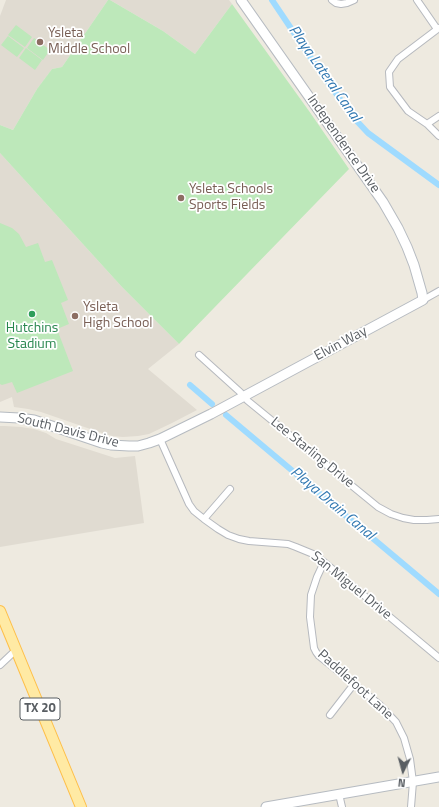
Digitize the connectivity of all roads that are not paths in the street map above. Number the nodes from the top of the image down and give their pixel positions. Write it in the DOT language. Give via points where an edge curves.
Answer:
graph roads {
  1 [pos="241,0"];
  2 [pos="332,0"];
  3 [pos="354,0"];
  4 [pos="417,0"];
  5 [pos="438,28"];
  6 [pos="439,116"];
  7 [pos="427,124"];
  8 [pos="439,136"];
  9 [pos="439,291"];
  10 [pos="422,300"];
  11 [pos="199,355"];
  12 [pos="244,396"];
  13 [pos="0,417"];
  14 [pos="160,439"];
  15 [pos="230,489"];
  16 [pos="439,518"];
  17 [pos="204,519"];
  18 [pos="324,562"];
  19 [pos="0,611"];
  20 [pos="16,650"];
  21 [pos="439,658"];
  22 [pos="0,665"];
  23 [pos="354,684"];
  24 [pos="330,715"];
  25 [pos="439,777"];
  26 [pos="413,782"];
  27 [pos="339,794"];
  28 [pos="80,807"];
  29 [pos="266,807"];
  30 [pos="342,807"];
  31 [pos="412,807"];
  1 -- 10 [label="street, Independence Drive" via="383,202 414,265"];
  2 -- 3 [label="street" via="341,4"];
  4 -- 5 [label="street"];
  5 -- 7 [label="street" via="398,59 389,72 390,87 408,111"];
  6 -- 7 [label="street"];
  7 -- 8 [label="street"];
  9 -- 10 [label="street, Elvin Way"];
  10 -- 12 [label="street, Elvin Way"];
  11 -- 12 [label="street, Lee Starling Drive"];
  12 -- 14 [label="street, South Davis Drive"];
  12 -- 16 [label="street, Lee Starling Drive" via="378,507 391,514 414,520"];
  13 -- 14 [label="street, South Davis Drive" via="34,420 112,445 138,446"];
  14 -- 17 [label="street, San Miguel Drive" via="189,504"];
  15 -- 17 [label="street"];
  17 -- 18 [label="street, San Miguel Drive" via="239,539 288,544"];
  18 -- 21 [label="street, San Miguel Drive"];
  18 -- 23 [label="street, Paddlefoot Lane" via="311,595 310,617 314,648 319,656"];
  19 -- 20 [label="main road, TX 20"];
  20 -- 22 [label="street"];
  20 -- 28 [label="main road, TX 20"];
  23 -- 24 [label="street"];
  23 -- 26 [label="street, Paddlefoot Lane" via="396,722 408,750"];
  25 -- 26 [label="street"];
  26 -- 27 [label="street"];
  26 -- 31 [label="street, Paddlefoot Lane"];
  27 -- 29 [label="street"];
  27 -- 30 [label="street"];
}
